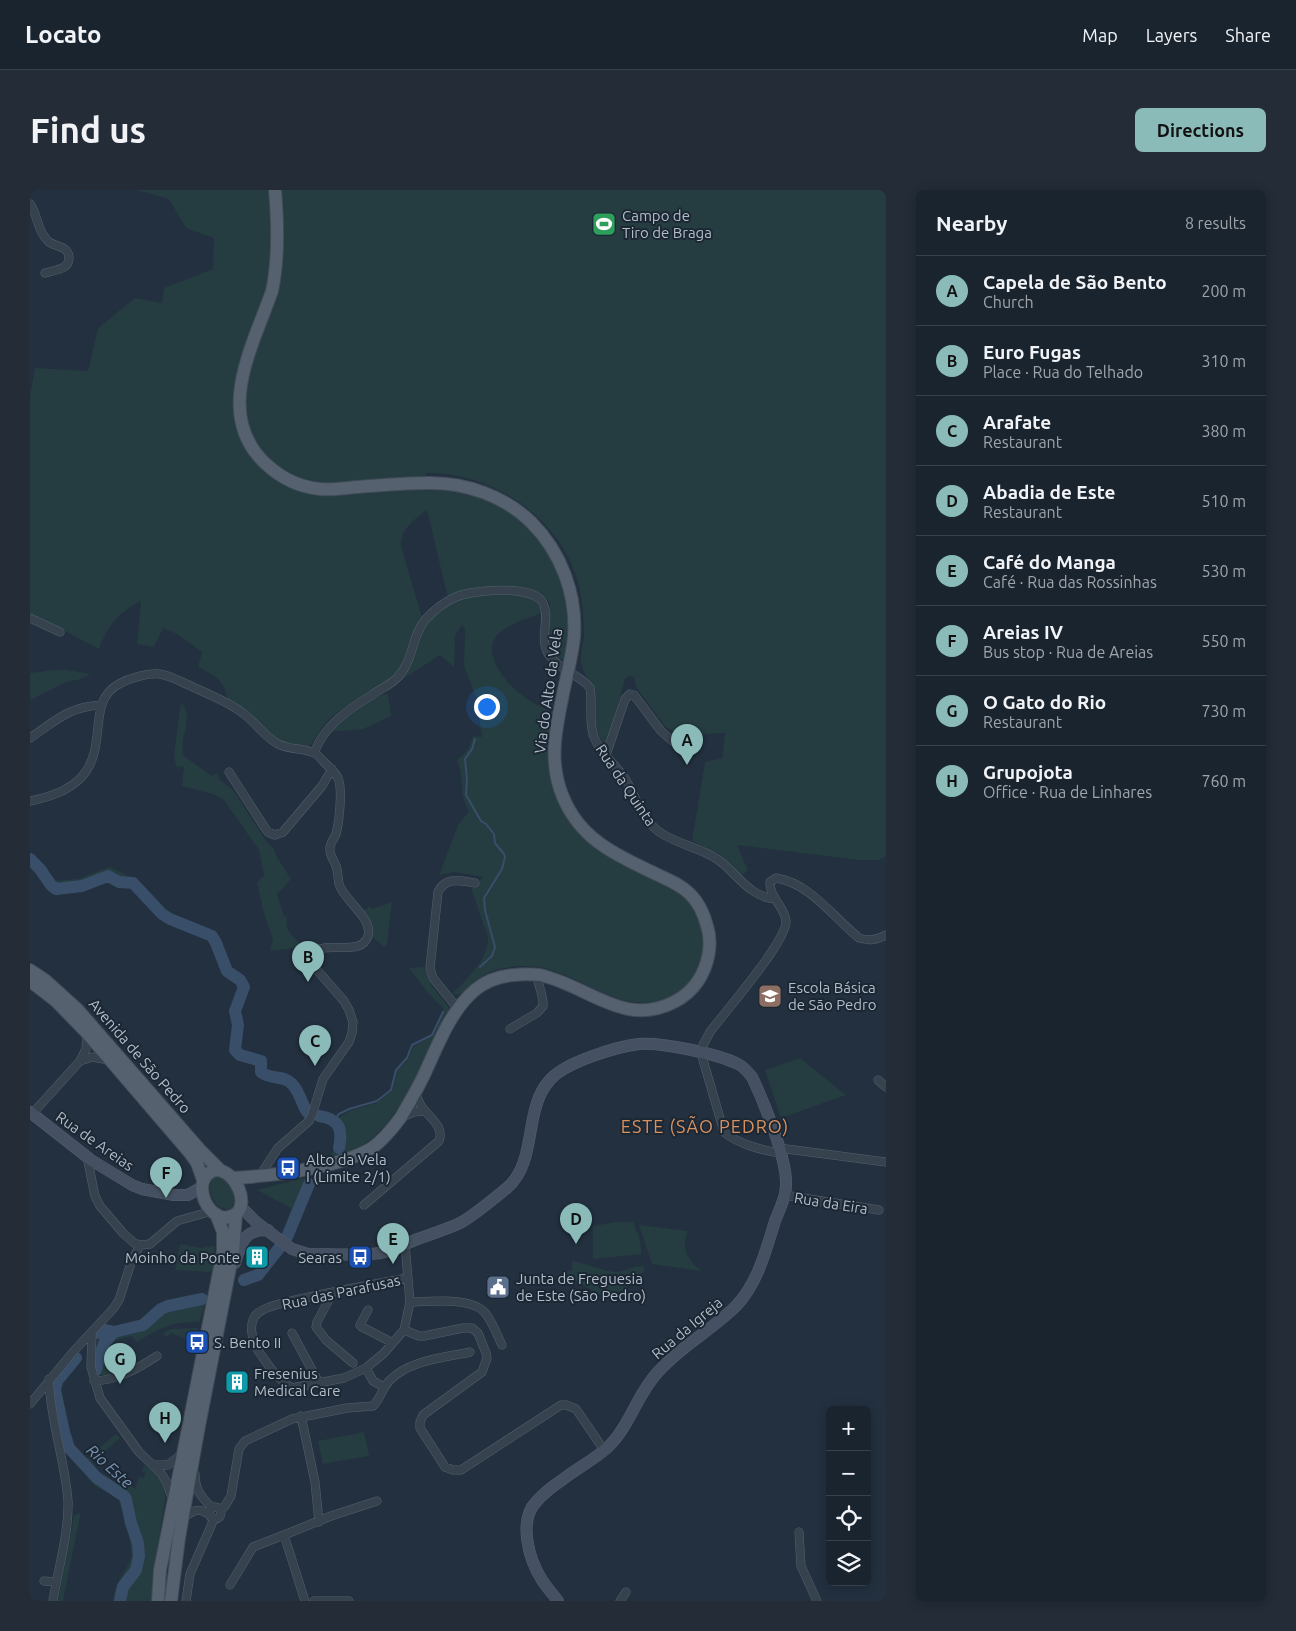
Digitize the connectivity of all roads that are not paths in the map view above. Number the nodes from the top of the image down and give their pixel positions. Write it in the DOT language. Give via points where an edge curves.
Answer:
graph roads {
  1 [pos="275,190"];
  2 [pos="30,204"];
  3 [pos="45,273"];
  4 [pos="30,620"];
  5 [pos="60,632"];
  6 [pos="568,673"];
  7 [pos="102,705"];
  8 [pos="30,738"];
  9 [pos="314,753"];
  10 [pos="606,755"];
  11 [pos="688,755"];
  12 [pos="332,769"];
  13 [pos="229,772"];
  14 [pos="30,801"];
  15 [pos="475,882"];
  16 [pos="775,899"];
  17 [pos="886,935"];
  18 [pos="30,970"];
  19 [pos="536,975"];
  20 [pos="30,981"];
  21 [pos="458,1009"];
  22 [pos="510,1029"];
  23 [pos="87,1033"];
  24 [pos="701,1053"];
  25 [pos="110,1060"];
  26 [pos="80,1061"];
  27 [pos="878,1080"];
  28 [pos="886,1087"];
  29 [pos="413,1102"];
  30 [pos="31,1113"];
  31 [pos="780,1150"];
  32 [pos="87,1157"];
  33 [pos="886,1162"];
  34 [pos="220,1170"];
  35 [pos="233,1178"];
  36 [pos="256,1181"];
  37 [pos="203,1183"];
  38 [pos="174,1195"];
  39 [pos="784,1195"];
  40 [pos="239,1205"];
  41 [pos="364,1205"];
  42 [pos="212,1210"];
  43 [pos="878,1210"];
  44 [pos="268,1230"];
  45 [pos="405,1244"];
  46 [pos="140,1245"];
  47 [pos="408,1278"];
  48 [pos="333,1292"];
  49 [pos="225,1293"];
  50 [pos="410,1302"];
  51 [pos="368,1310"];
  52 [pos="404,1330"];
  53 [pos="92,1332"];
  54 [pos="292,1332"];
  55 [pos="393,1343"];
  56 [pos="502,1345"];
  57 [pos="470,1352"];
  58 [pos="157,1356"];
  59 [pos="352,1362"];
  60 [pos="366,1368"];
  61 [pos="49,1379"];
  62 [pos="94,1381"];
  63 [pos="319,1383"];
  64 [pos="384,1387"];
  65 [pos="38,1394"];
  66 [pos="50,1400"];
  67 [pos="30,1404"];
  68 [pos="301,1416"];
  69 [pos="604,1450"];
  70 [pos="183,1453"];
  71 [pos="194,1461"];
  72 [pos="154,1465"];
  73 [pos="378,1501"];
  74 [pos="173,1503"];
  75 [pos="214,1513"];
  76 [pos="183,1518"];
  77 [pos="319,1522"];
  78 [pos="799,1532"];
  79 [pos="284,1535"];
  80 [pos="44,1581"];
  81 [pos="56,1582"];
  82 [pos="230,1585"];
  83 [pos="626,1592"];
  84 [pos="553,1599"];
  85 [pos="53,1601"];
  86 [pos="158,1601"];
  87 [pos="171,1601"];
  88 [pos="186,1601"];
  89 [pos="305,1601"];
  90 [pos="314,1601"];
  91 [pos="350,1601"];
  92 [pos="620,1601"];
  93 [pos="817,1601"];
  1 -- 6 [label="main road, Via do Alto da Vela" via="278,246 272,291 239,390 240,417 255,452 290,482 312,488 443,483 485,493 513,508 546,539 569,585 574,635"];
  2 -- 3 [label="street" via="49,242 69,254 65,267"];
  4 -- 5 [label="street"];
  6 -- 9 [label="street, Rua da Quinta" via="545,648 544,608 536,596 489,591 456,597 424,621 410,658 396,679 337,719 322,736"];
  6 -- 10 [label="street, Rua da Quinta" via="590,688 591,728"];
  6 -- 19 [label="main road, Via do Alto da Vela" via="553,755 563,797 579,824 598,842 689,893 704,915 709,947 702,972 685,996 666,1007 648,1010 611,1005"];
  7 -- 8 [label="street" via="69,712"];
  7 -- 9 [label="street" via="119,684 150,674 164,675 225,701 245,714 277,744"];
  7 -- 14 [label="street" via="96,751 85,775 64,790"];
  9 -- 12 [label="street"];
  10 -- 11 [label="street" via="630,694 661,731"];
  10 -- 16 [label="street, Rua da Quinta" via="624,777 644,815 656,830 715,857 744,885"];
  12 -- 13 [label="street" via="289,825 275,836 265,828"];
  12 -- 36 [label="street" via="338,779 340,794 331,854 342,891 358,910 368,934 358,946 318,950 310,960 344,1001 354,1028 349,1042 323,1078 311,1118 278,1148"];
  15 -- 21 [label="street" via="451,880 438,892 430,968 433,978"];
  16 -- 17 [label="street" via="770,886 773,879 793,882 859,938 876,940"];
  16 -- 24 [label="street" via="785,917 783,934 710,1032"];
  18 -- 34 [label="main road, Avenida de São Pedro" via="78,1010"];
  19 -- 21 [label="main road, Via do Alto da Vela" via="506,976 487,982 474,990"];
  19 -- 22 [label="street" via="543,1006"];
  20 -- 23 [label="main road, Avenida de São Pedro" via="56,1001"];
  21 -- 29 [label="main road, Via do Alto da Vela"];
  23 -- 25 [label="main road, Avenida de São Pedro"];
  23 -- 26 [label="street" via="86,1049"];
  24 -- 31 [label="street, Rua da Igreja" via="740,1065 752,1077"];
  24 -- 31 [label="street" via="724,1132 732,1139 767,1151"];
  24 -- 45 [label="street, Rua da Igreja" via="638,1044 571,1064 554,1075 543,1090 522,1167 512,1183 460,1223"];
  25 -- 26 [label="street" via="92,1057"];
  25 -- 37 [label="main road, Avenida de São Pedro" via="190,1153 199,1167"];
  26 -- 30 [label="street"];
  27 -- 28 [label="street"];
  29 -- 36 [label="main road, Via do Alto da Vela" via="393,1128 363,1152 334,1163"];
  29 -- 41 [label="street" via="437,1124 441,1133 439,1141"];
  30 -- 32 [label="street, Rua de Areias"];
  31 -- 33 [label="street"];
  31 -- 39 [label="street, Rua da Igreja" via="786,1182"];
  32 -- 38 [label="street, Rua de Areias" via="132,1185"];
  32 -- 46 [label="street" via="100,1206 123,1233"];
  34 -- 35 [label="main road, Avenida de São Pedro"];
  34 -- 37 [label="main road" via="211,1171"];
  35 -- 36 [label="main road, Via do Alto da Vela"];
  35 -- 40 [label="main road"];
  36 -- 40 [label="main road"];
  37 -- 38 [label="street, Rua de Areias" via="188,1195"];
  37 -- 42 [label="main road, Avenida de São Pedro"];
  38 -- 42 [label="street, Rua de Areias"];
  39 -- 43 [label="street, Rua da Eira"];
  39 -- 69 [label="street, Rua da Igreja" via="759,1268 745,1296 658,1371 620,1433"];
  40 -- 42 [label="main road" via="226,1217"];
  40 -- 44 [label="street, Rua da Igreja"];
  40 -- 49 [label="main road"];
  42 -- 46 [label="street" via="177,1221 154,1242"];
  42 -- 70 [label="main road, Avenida de São Pedro" via="223,1232 223,1252"];
  44 -- 45 [label="street, Rua da Igreja" via="292,1249 308,1254 379,1253"];
  44 -- 49 [label="street" via="254,1231 244,1240"];
  45 -- 47 [label="street"];
  46 -- 53 [label="street" via="119,1300"];
  47 -- 48 [label="street, Rua das Parafusas"];
  47 -- 50 [label="street"];
  48 -- 59 [label="street" via="316,1327"];
  48 -- 63 [label="street, Rua das Parafusas" via="271,1306 257,1314 251,1332 255,1346 282,1382 292,1388"];
  49 -- 71 [label="main road"];
  50 -- 52 [label="street"];
  50 -- 56 [label="street" via="474,1305 486,1314"];
  51 -- 55 [label="street" via="360,1325"];
  52 -- 55 [label="street, Rua das Parafusas"];
  52 -- 69 [label="street" via="424,1336 472,1328 478,1333 486,1353 482,1372 423,1414 420,1428 445,1467 461,1470 561,1405 576,1409"];
  53 -- 61 [label="street"];
  53 -- 62 [label="street"];
  54 -- 63 [label="street"];
  55 -- 60 [label="street, Rua das Parafusas"];
  57 -- 64 [label="street" via="406,1368"];
  58 -- 62 [label="street" via="129,1373"];
  60 -- 63 [label="street, Rua das Parafusas" via="344,1378"];
  60 -- 64 [label="street" via="373,1380"];
  61 -- 65 [label="street"];
  61 -- 66 [label="street"];
  62 -- 72 [label="street" via="100,1398 116,1423 143,1458"];
  64 -- 68 [label="street" via="380,1399 373,1406"];
  65 -- 66 [label="street"];
  65 -- 67 [label="street"];
  66 -- 81 [label="street" via="68,1510"];
  68 -- 75 [label="street" via="245,1441 239,1449 231,1496 225,1506"];
  68 -- 77 [label="street" via="315,1482"];
  69 -- 84 [label="street, Rua da Igreja" via="535,1503 528,1517 526,1535 531,1556"];
  70 -- 72 [label="street" via="168,1465"];
  70 -- 74 [label="main road, Avenida de São Pedro"];
  71 -- 75 [label="street" via="197,1491"];
  71 -- 76 [label="main road"];
  72 -- 74 [label="street" via="167,1483"];
  73 -- 77 [label="street"];
  74 -- 86 [label="main road, Avenida de São Pedro" via="160,1570"];
  75 -- 76 [label="street" via="197,1509"];
  75 -- 88 [label="street" via="190,1574"];
  76 -- 87 [label="main road"];
  77 -- 79 [label="street"];
  78 -- 93 [label="street" via="801,1566"];
  79 -- 82 [label="street" via="253,1547"];
  79 -- 89 [label="street"];
  80 -- 81 [label="street"];
  81 -- 85 [label="street"];
  83 -- 92 [label="street"];
  90 -- 91 [label="street"];
}
